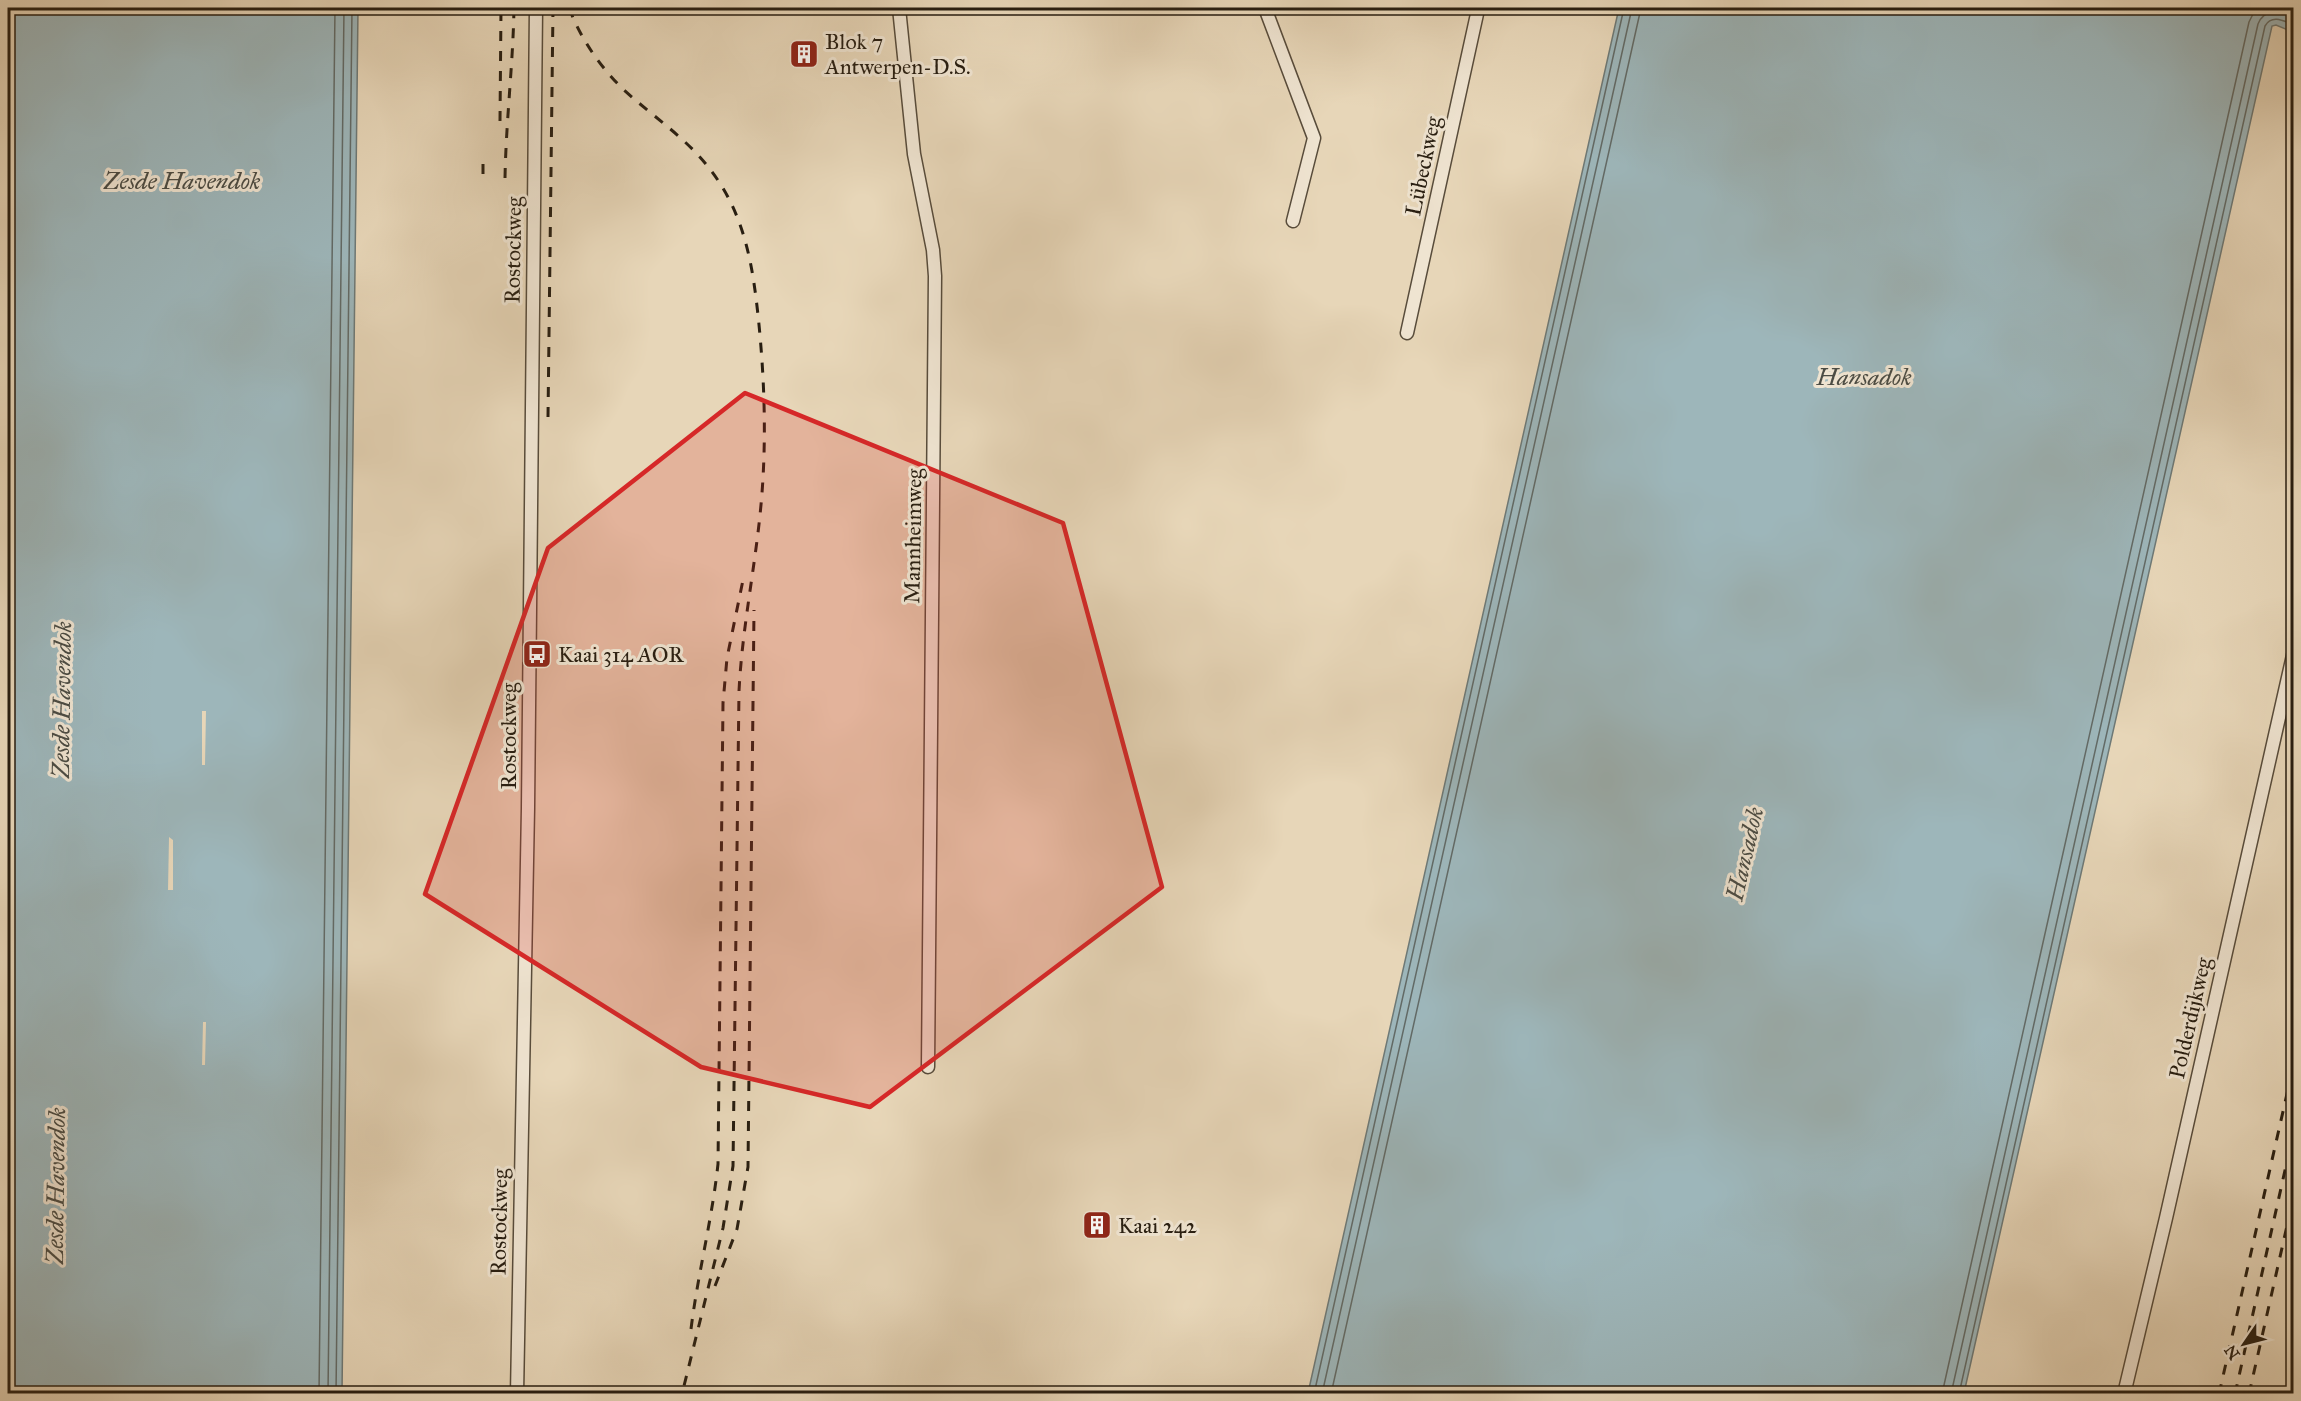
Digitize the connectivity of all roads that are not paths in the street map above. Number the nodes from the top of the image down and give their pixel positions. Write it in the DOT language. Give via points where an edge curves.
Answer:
graph roads {
  1 [pos="536,8"];
  2 [pos="898,8"];
  3 [pos="1265,8"];
  4 [pos="1476,8"];
  5 [pos="1293,221"];
  6 [pos="1407,333"];
  7 [pos="2294,651"];
  8 [pos="928,1067"];
  9 [pos="517,1394"];
  10 [pos="2124,1394"];
  1 -- 9 [label="street, Rostockweg" via="528,820"];
  2 -- 8 [label="street, Mannheimweg" via="914,154 936,276"];
  3 -- 5 [label="street" via="1314,138"];
  4 -- 6 [label="street, Lübeckweg"];
  7 -- 10 [label="street, Polderdijkweg"];
}
